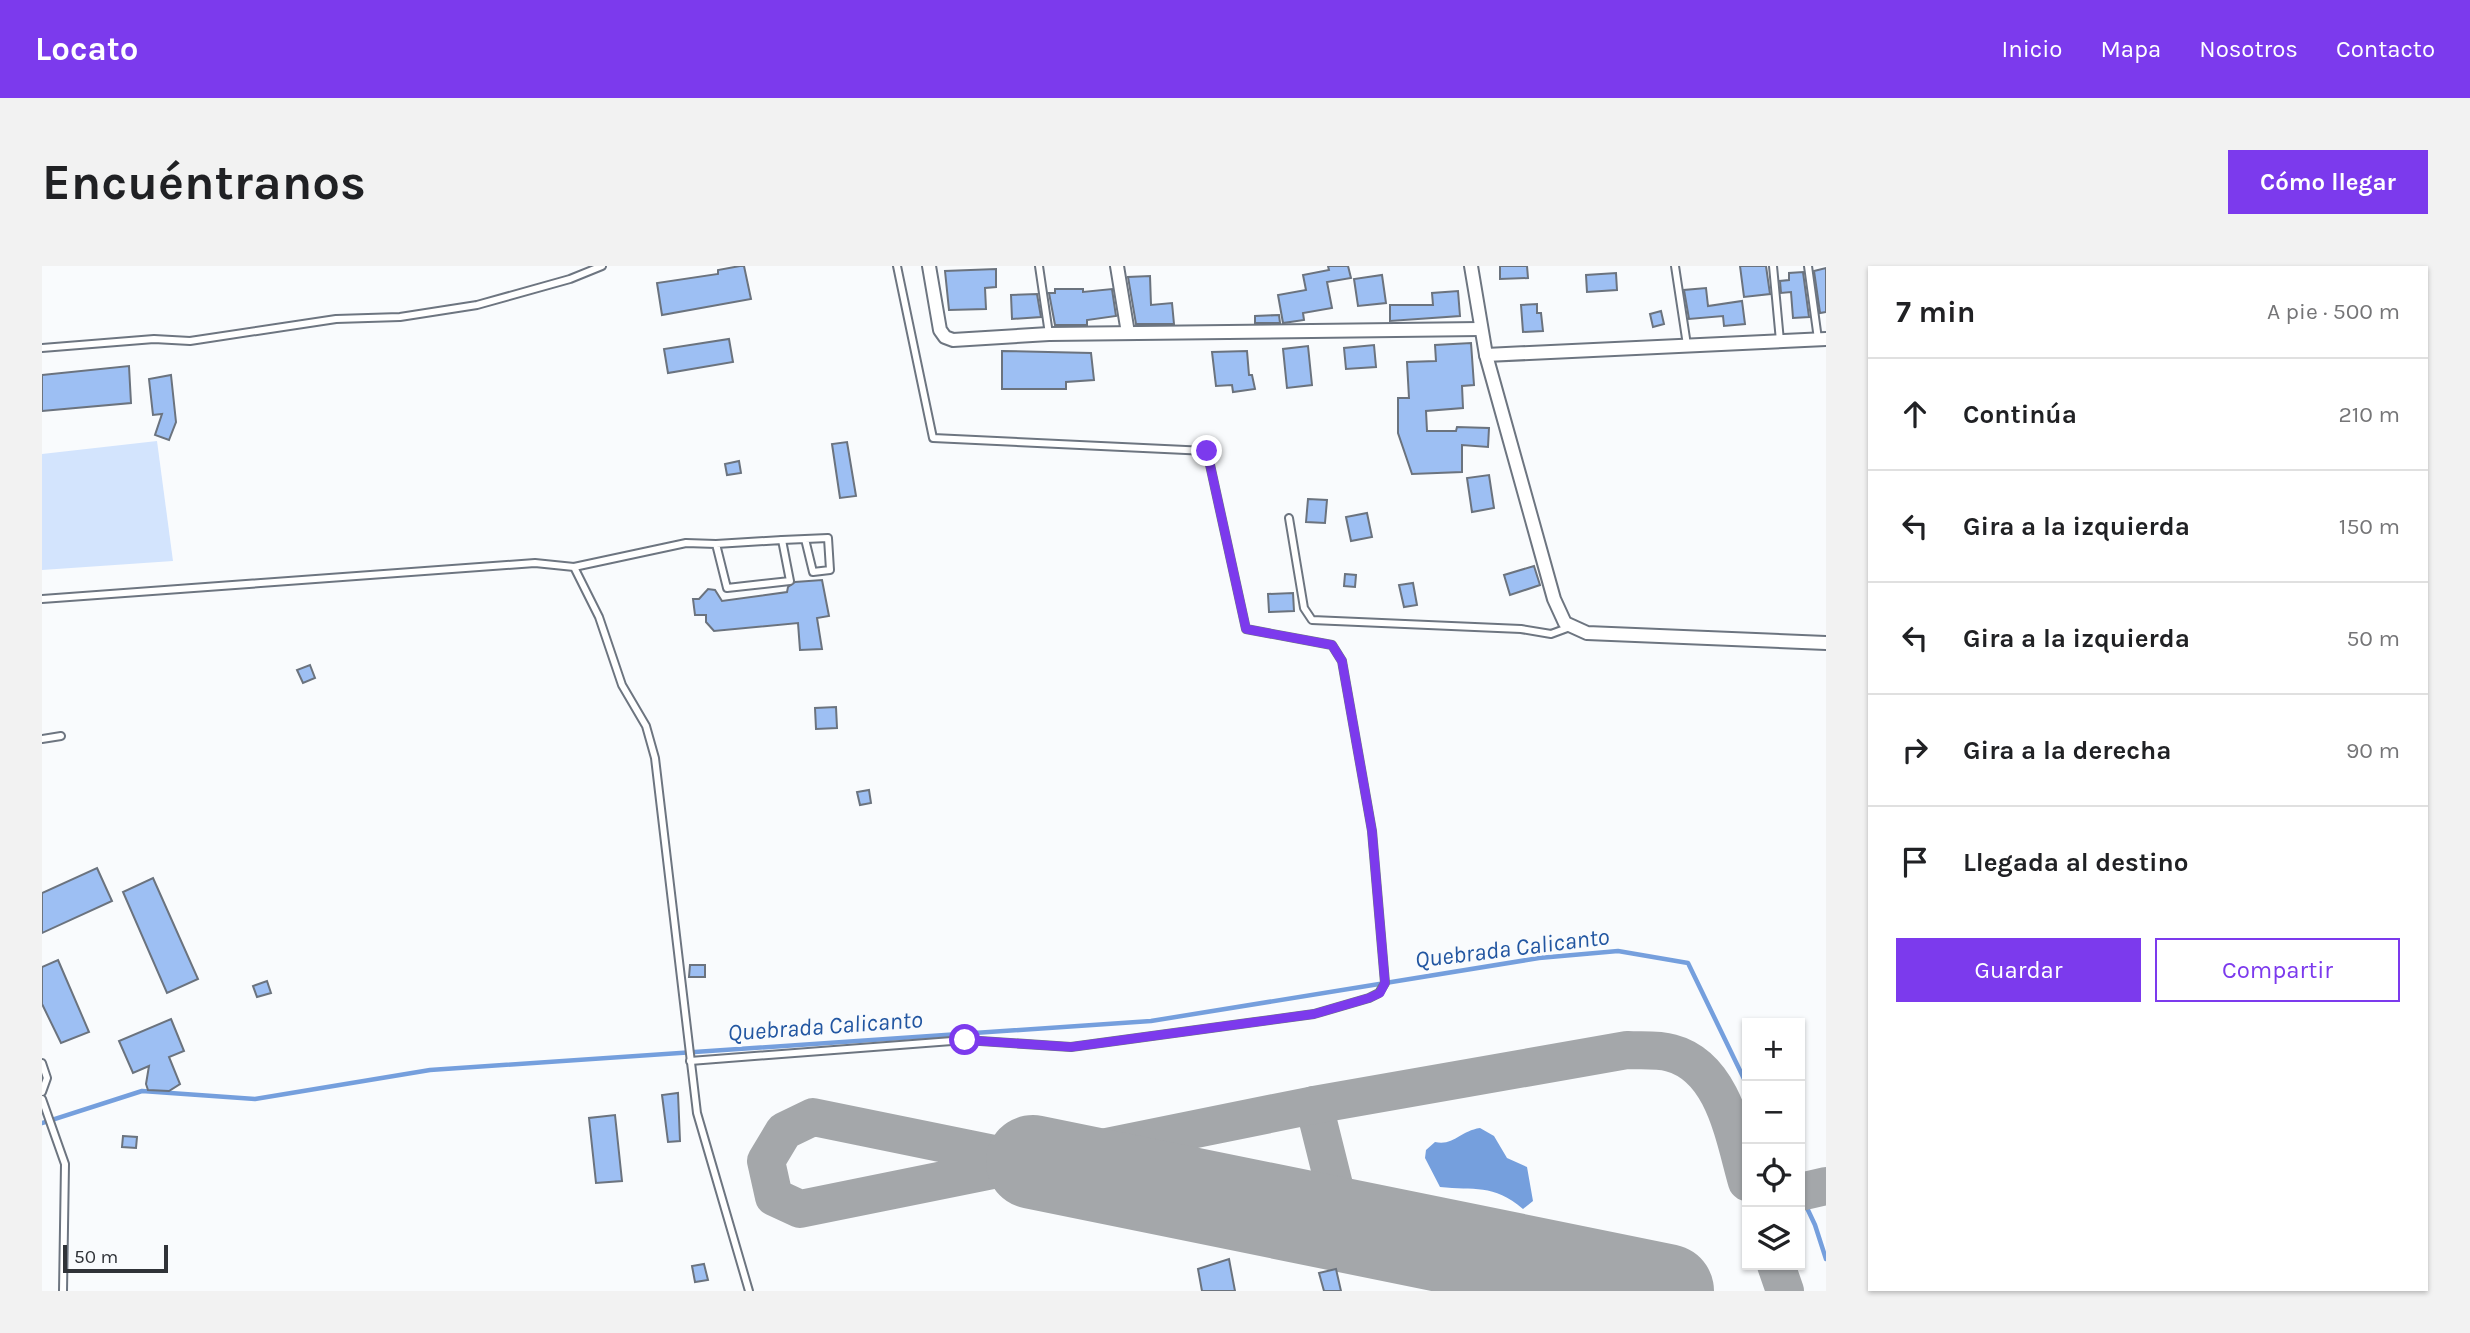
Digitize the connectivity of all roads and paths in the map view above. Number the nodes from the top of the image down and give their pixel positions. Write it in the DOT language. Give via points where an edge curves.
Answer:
graph roads {
  1 [pos="602,266"];
  2 [pos="897,266"];
  3 [pos="929,266"];
  4 [pos="1039,266"];
  5 [pos="1117,266"];
  6 [pos="1471,266"];
  7 [pos="1675,266"];
  8 [pos="1773,266"];
  9 [pos="1808,266"];
  10 [pos="1480,329"];
  11 [pos="1128,333"];
  12 [pos="1049,334"];
  13 [pos="1822,339"];
  14 [pos="1780,341"];
  15 [pos="1687,345"];
  16 [pos="42,348"];
  17 [pos="1486,355"];
  18 [pos="1289,518"];
  19 [pos="804,539"];
  20 [pos="782,540"];
  21 [pos="716,544"];
  22 [pos="574,568"];
  23 [pos="42,599"];
  24 [pos="1572,626"];
  25 [pos="1826,643"];
  26 [pos="61,736"];
  27 [pos="42,739"];
  28 [pos="690,1061"];
  29 [pos="42,1063"];
  30 [pos="42,1092"];
  31 [pos="42,1099"];
  32 [pos="63,1291"];
  33 [pos="749,1291"];
  1 -- 16 [label="lane" via="464,307 400,317 336,320 190,341 154,339"];
  2 -- 28 [label="lane" via="933,438 1207,451 1246,629 1332,645 1342,661 1372,831 1385,983 1380,993 1369,998 1314,1014 1071,1047 965,1040"];
  3 -- 12 [label="street" via="945,337"];
  4 -- 12 [label="lane"];
  5 -- 11 [label="street"];
  6 -- 10 [label="street"];
  7 -- 15 [label="lane"];
  8 -- 14 [label="lane"];
  9 -- 13 [label="lane"];
  10 -- 11 [label="street"];
  10 -- 17 [label="street"];
  11 -- 12 [label="street"];
  13 -- 14 [label="street"];
  14 -- 15 [label="street"];
  15 -- 17 [label="street"];
  17 -- 24 [label="street" via="1554,599 1565,623"];
  18 -- 24 [label="lane" via="1304,608 1312,620 1551,634"];
  19 -- 19 [label="lane" via="813,572 830,570 828,538"];
  19 -- 20 [label="lane"];
  20 -- 21 [label="lane"];
  20 -- 21 [label="lane" via="790,581 753,587 727,588"];
  21 -- 22 [label="lane" via="686,543"];
  22 -- 23 [label="lane" via="535,563"];
  22 -- 28 [label="lane" via="599,617 622,685 646,726 655,758"];
  24 -- 25 [label="street" via="1587,633"];
  26 -- 27 [label="lane"];
  28 -- 33 [label="lane" via="697,1113"];
  29 -- 30 [label="lane" via="47,1078"];
  31 -- 32 [label="lane" via="65,1164"];
}
